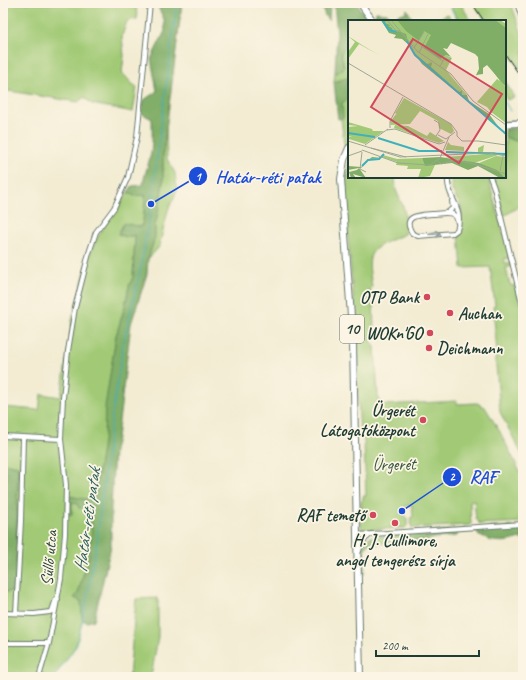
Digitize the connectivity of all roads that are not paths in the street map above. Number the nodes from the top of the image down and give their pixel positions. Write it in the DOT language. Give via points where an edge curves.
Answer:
graph roads {
  1 [pos="150,3"];
  2 [pos="360,3"];
  3 [pos="517,3"];
  4 [pos="372,20"];
  5 [pos="523,21"];
  6 [pos="523,123"];
  7 [pos="506,124"];
  8 [pos="348,150"];
  9 [pos="447,178"];
  10 [pos="447,178"];
  11 [pos="490,178"];
  12 [pos="446,213"];
  13 [pos="458,223"];
  14 [pos="523,307"];
  15 [pos="3,436"];
  16 [pos="23,437"];
  17 [pos="61,439"];
  18 [pos="523,524"];
  19 [pos="371,534"];
  20 [pos="358,535"];
  21 [pos="358,558"];
  22 [pos="58,599"];
  23 [pos="3,612"];
  24 [pos="16,613"];
  25 [pos="3,643"];
  26 [pos="49,643"];
  27 [pos="39,677"];
  28 [pos="360,677"];
  1 -- 17 [label="street, Süllő utca" via="137,137 128,177 114,208 96,232 75,308 63,398"];
  2 -- 4 [label="main road"];
  3 -- 5 [label="street"];
  6 -- 7 [label="street"];
  8 -- 20 [label="main road, 10" via="342,169 341,185 353,344"];
  9 -- 12 [label="street" via="447,190 453,204 451,210"];
  10 -- 13 [label="street" via="449,190 458,208"];
  11 -- 14 [label="street"];
  12 -- 13 [label="street" via="456,216"];
  12 -- 13 [label="street, one-way" via="414,216 410,220 410,232 418,236 453,233 457,230"];
  15 -- 16 [label="street"];
  16 -- 17 [label="street"];
  16 -- 24 [label="street"];
  17 -- 22 [label="street, Süllő utca" via="66,485 65,534"];
  18 -- 19 [label="street"];
  19 -- 20 [label="street"];
  19 -- 21 [label="street" via="362,542"];
  20 -- 21 [label="main road, 10"];
  21 -- 28 [label="main road, 10"];
  22 -- 24 [label="street" via="50,612"];
  22 -- 26 [label="street, Süllő utca"];
  23 -- 24 [label="street"];
  25 -- 26 [label="street"];
  26 -- 27 [label="street, Süllő utca"];
}
